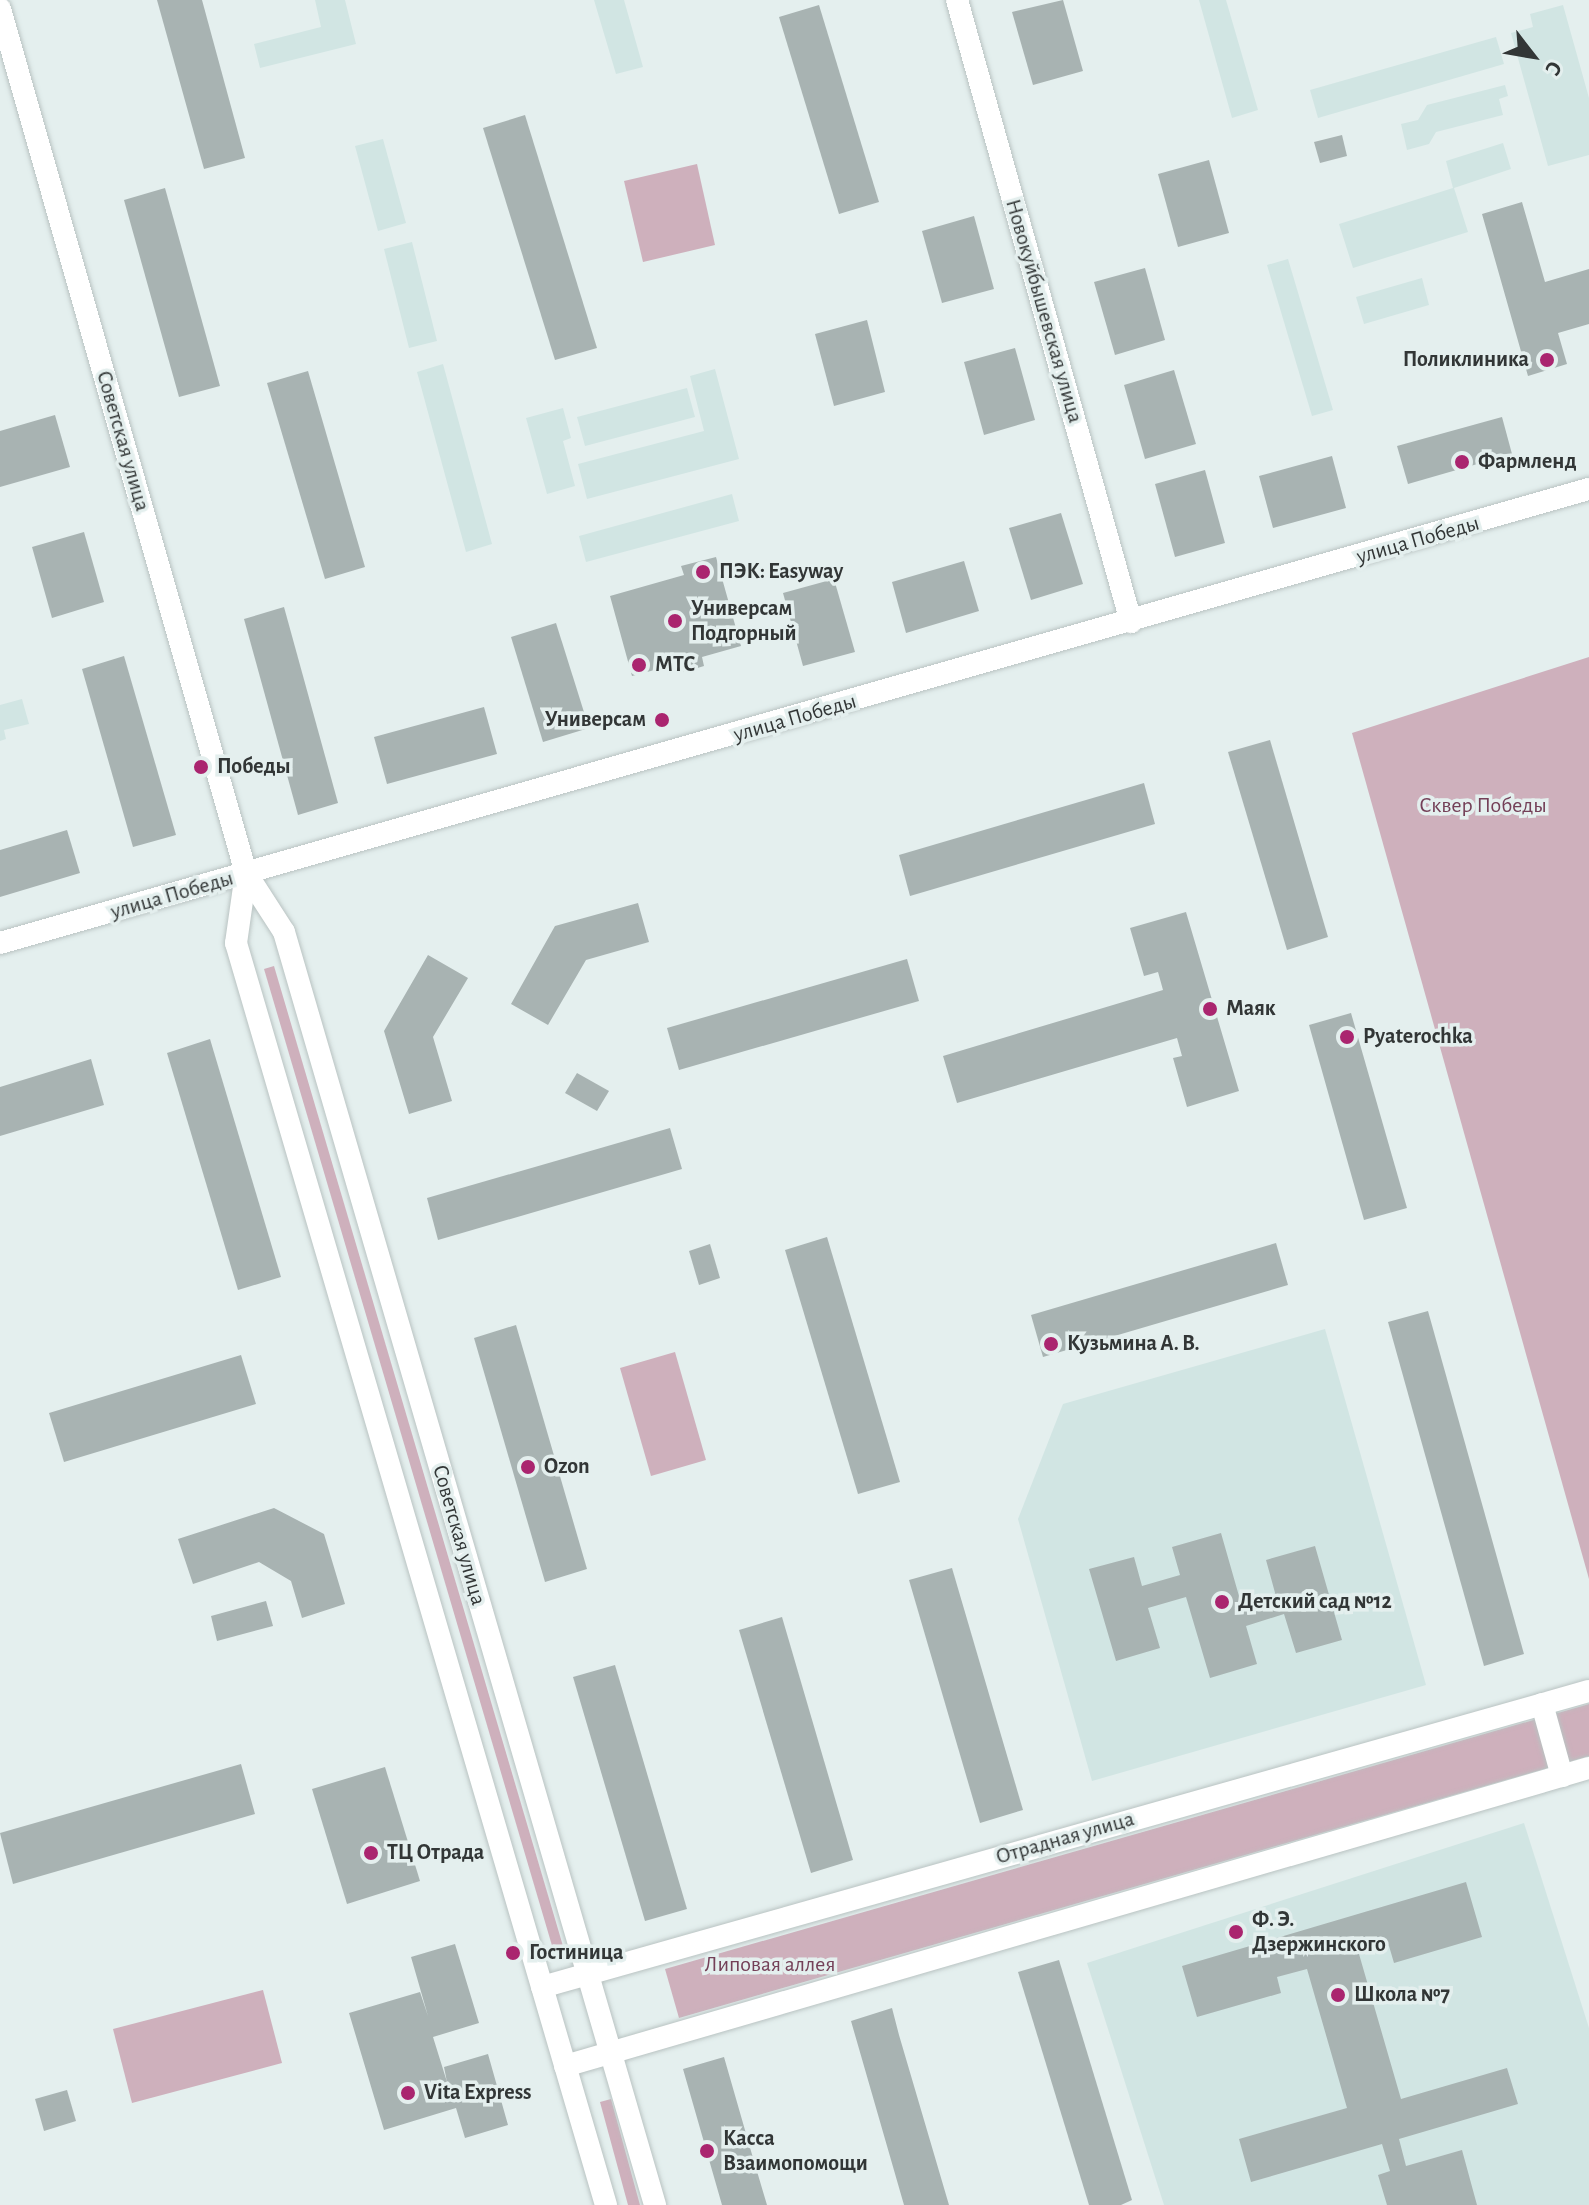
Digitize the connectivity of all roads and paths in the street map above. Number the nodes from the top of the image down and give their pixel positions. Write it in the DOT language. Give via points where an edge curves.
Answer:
graph roads {
  1 [pos="957,0"];
  2 [pos="0,9"];
  3 [pos="1589,489"];
  4 [pos="1131,622"];
  5 [pos="246,873"];
  6 [pos="0,943"];
  7 [pos="1589,1691"];
  8 [pos="1542,1704"];
  9 [pos="1589,1768"];
  10 [pos="1562,1776"];
  11 [pos="588,1974"];
  12 [pos="542,1987"];
  13 [pos="611,2053"];
  14 [pos="565,2066"];
  15 [pos="606,2205"];
  16 [pos="655,2205"];
  1 -- 4 [label="street, Новокуйбышевская улица"];
  2 -- 5 [label="street, Советская улица"];
  3 -- 4 [label="street, улица Победы"];
  4 -- 5 [label="street, улица Победы"];
  5 -- 6 [label="street, улица Победы"];
  5 -- 11 [label="street, Советская улица" via="284,932"];
  5 -- 12 [label="street, Советская улица" via="236,943"];
  7 -- 8 [label="street, Отрадная улица"];
  8 -- 10 [label="street"];
  8 -- 11 [label="street, Отрадная улица"];
  9 -- 10 [label="street"];
  10 -- 13 [label="street"];
  11 -- 12 [label="street, Отрадная улица"];
  11 -- 13 [label="street, Советская улица"];
  12 -- 14 [label="street, Советская улица"];
  13 -- 14 [label="street"];
  13 -- 16 [label="street, Советская улица"];
  14 -- 15 [label="street, Советская улица"];
}
